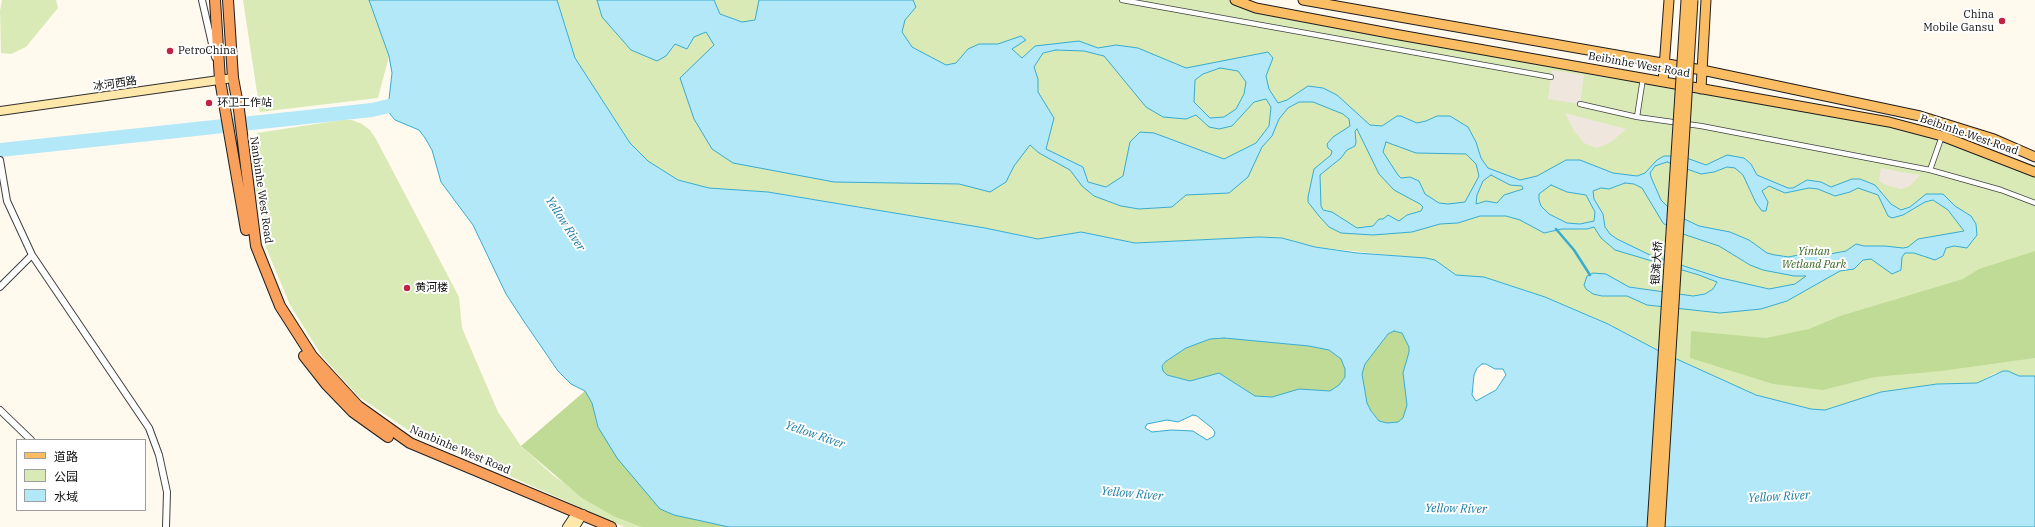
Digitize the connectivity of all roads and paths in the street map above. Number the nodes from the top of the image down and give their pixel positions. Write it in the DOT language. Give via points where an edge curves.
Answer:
graph roads {
  1 [pos="202,0"];
  2 [pos="215,0"];
  3 [pos="228,0"];
  4 [pos="1122,0"];
  5 [pos="1235,0"];
  6 [pos="1303,0"];
  7 [pos="1669,0"];
  8 [pos="1686,0"];
  9 [pos="1693,0"];
  10 [pos="1706,0"];
  11 [pos="1664,64"];
  12 [pos="1702,70"];
  13 [pos="1551,77"];
  14 [pos="233,78"];
  15 [pos="1643,78"];
  16 [pos="220,80"];
  17 [pos="1663,82"];
  18 [pos="1702,88"];
  19 [pos="1580,104"];
  20 [pos="0,111"];
  21 [pos="1636,116"];
  22 [pos="1942,136"];
  23 [pos="2035,157"];
  24 [pos="0,163"];
  25 [pos="1930,170"];
  26 [pos="2035,172"];
  27 [pos="2035,203"];
  28 [pos="32,255"];
  29 [pos="0,287"];
  30 [pos="0,410"];
  31 [pos="30,439"];
  32 [pos="578,518"];
  33 [pos="166,527"];
  34 [pos="567,527"];
  35 [pos="596,527"];
  36 [pos="611,527"];
  37 [pos="1652,527"];
  38 [pos="1660,527"];
  1 -- 16 [label="street, Nanbinhe West Road"];
  2 -- 16 [label="highway, Nanbinhe West Road"];
  3 -- 14 [label="highway, Nanbinhe West Road"];
  4 -- 13 [label="street"];
  5 -- 15 [label="main road, Beibinhe West Road" via="1263,9"];
  6 -- 11 [label="main road, Beibinhe West Road"];
  7 -- 11 [label="main road"];
  8 -- 37 [label="main road, 银滩大桥, bridge"];
  9 -- 38 [label="main road, 银滩大桥, bridge"];
  10 -- 12 [label="main road"];
  11 -- 12 [label="main road, Beibinhe West Road"];
  11 -- 17 [label="main road"];
  12 -- 18 [label="main road"];
  12 -- 23 [label="main road, Beibinhe West Road" via="1920,116 1994,139"];
  14 -- 16 [label="main road, 冰河西路"];
  14 -- 32 [label="highway, Nanbinhe West Road" via="256,246 280,306 312,356 358,406 410,443"];
  15 -- 17 [label="main road, Beibinhe West Road"];
  15 -- 21 [label="street"];
  16 -- 20 [label="main road, 冰河西路"];
  16 -- 32 [label="highway, Nanbinhe West Road" via="250,248 275,309 307,361 353,412 408,449"];
  17 -- 18 [label="main road, Beibinhe West Road"];
  18 -- 22 [label="main road, Beibinhe West Road" via="1889,122"];
  19 -- 21 [label="street"];
  21 -- 25 [label="street"];
  22 -- 25 [label="street"];
  22 -- 26 [label="main road, Beibinhe West Road"];
  24 -- 28 [label="street" via="7,201"];
  25 -- 27 [label="street" via="2001,190"];
  28 -- 29 [label="street"];
  28 -- 33 [label="street" via="149,428 159,455 167,492"];
  30 -- 31 [label="street"];
  32 -- 34 [label="main road"];
  32 -- 35 [label="highway, Nanbinhe West Road"];
  32 -- 36 [label="highway, Nanbinhe West Road"];
}
